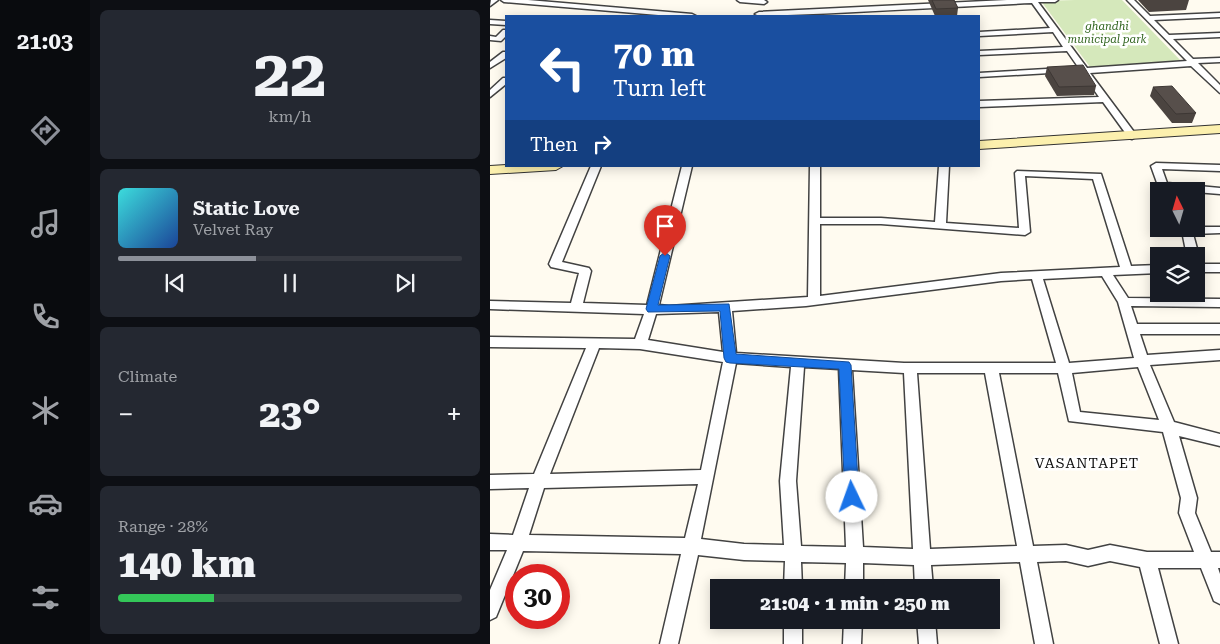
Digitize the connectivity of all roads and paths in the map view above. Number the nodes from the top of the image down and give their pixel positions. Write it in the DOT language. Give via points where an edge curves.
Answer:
graph roads {
  1 [pos="504,0"];
  2 [pos="740,0"];
  3 [pos="837,0"];
  4 [pos="1055,0"];
  5 [pos="1130,0"];
  6 [pos="764,1"];
  7 [pos="1034,1"];
  8 [pos="881,3"];
  9 [pos="839,14"];
  10 [pos="680,15"];
  11 [pos="758,15"];
  12 [pos="1220,15"];
  13 [pos="1148,18"];
  14 [pos="490,22"];
  15 [pos="505,23"];
  16 [pos="1055,30"];
  17 [pos="505,33"];
  18 [pos="980,34"];
  19 [pos="1220,35"];
  20 [pos="1167,37"];
  21 [pos="490,38"];
  22 [pos="1068,49"];
  23 [pos="980,53"];
  24 [pos="505,55"];
  25 [pos="1220,60"];
  26 [pos="1192,62"];
  27 [pos="490,66"];
  28 [pos="1083,70"];
  29 [pos="980,75"];
  30 [pos="505,81"];
  31 [pos="1220,90"];
  32 [pos="490,94"];
  33 [pos="1106,99"];
  34 [pos="980,104"];
  35 [pos="1220,130"];
  36 [pos="1132,136"];
  37 [pos="980,145"];
  38 [pos="540,167"];
  39 [pos="596,167"];
  40 [pos="687,167"];
  41 [pos="815,167"];
  42 [pos="944,167"];
  43 [pos="1220,168"];
  44 [pos="490,170"];
  45 [pos="1162,182"];
  46 [pos="1205,190"];
  47 [pos="1220,191"];
  48 [pos="815,221"];
  49 [pos="940,225"];
  50 [pos="1205,230"];
  51 [pos="1220,230"];
  52 [pos="1205,268"];
  53 [pos="1220,268"];
  54 [pos="1150,270"];
  55 [pos="1127,271"];
  56 [pos="1105,272"];
  57 [pos="1037,277"];
  58 [pos="814,301"];
  59 [pos="1124,302"];
  60 [pos="1220,303"];
  61 [pos="490,305"];
  62 [pos="576,307"];
  63 [pos="725,307"];
  64 [pos="652,309"];
  65 [pos="1132,329"];
  66 [pos="1220,329"];
  67 [pos="490,342"];
  68 [pos="596,343"];
  69 [pos="640,344"];
  70 [pos="1220,355"];
  71 [pos="730,358"];
  72 [pos="1142,361"];
  73 [pos="798,362"];
  74 [pos="845,365"];
  75 [pos="910,368"];
  76 [pos="991,368"];
  77 [pos="1064,368"];
  78 [pos="1169,427"];
  79 [pos="1220,440"];
  80 [pos="707,476"];
  81 [pos="539,480"];
  82 [pos="490,482"];
  83 [pos="490,542"];
  84 [pos="518,543"];
  85 [pos="691,546"];
  86 [pos="1026,553"];
  87 [pos="793,554"];
  88 [pos="855,554"];
  89 [pos="922,557"];
  90 [pos="1147,560"];
  91 [pos="1213,560"];
  92 [pos="793,579"];
  93 [pos="854,579"];
  94 [pos="923,579"];
  95 [pos="1220,594"];
  96 [pos="490,611"];
  97 [pos="793,629"];
  98 [pos="852,629"];
  99 [pos="927,629"];
  100 [pos="669,644"];
  101 [pos="793,644"];
  102 [pos="852,644"];
  103 [pos="928,644"];
  104 [pos="1044,644"];
  105 [pos="1170,644"];
  1 -- 10 [label="street"];
  2 -- 6 [label="street"];
  3 -- 9 [label="street"];
  4 -- 7 [label="street"];
  5 -- 13 [label="street"];
  6 -- 11 [label="street"];
  7 -- 8 [label="street"];
  7 -- 16 [label="street"];
  8 -- 9 [label="street"];
  9 -- 11 [label="street"];
  12 -- 13 [label="street"];
  13 -- 20 [label="street"];
  14 -- 15 [label="street"];
  16 -- 18 [label="street"];
  16 -- 22 [label="street"];
  17 -- 21 [label="street" via="498,39"];
  19 -- 20 [label="street"];
  20 -- 26 [label="street"];
  22 -- 23 [label="street"];
  22 -- 28 [label="street"];
  24 -- 27 [label="street"];
  25 -- 26 [label="street"];
  26 -- 28 [label="street"];
  26 -- 31 [label="street"];
  28 -- 29 [label="street"];
  28 -- 33 [label="street"];
  30 -- 32 [label="street"];
  33 -- 34 [label="street"];
  33 -- 36 [label="street"];
  35 -- 36 [label="street"];
  36 -- 37 [label="street"];
  38 -- 44 [label="street"];
  39 -- 62 [label="street" via="555,264 585,271"];
  40 -- 64 [label="street"];
  41 -- 48 [label="street"];
  42 -- 49 [label="street"];
  43 -- 45 [label="street" via="1156,166"];
  46 -- 47 [label="street"];
  48 -- 49 [label="street"];
  48 -- 58 [label="street"];
  49 -- 55 [label="street" via="1025,232 1020,173 1097,176"];
  50 -- 51 [label="street"];
  52 -- 53 [label="street"];
  54 -- 55 [label="street"];
  55 -- 56 [label="street"];
  56 -- 57 [label="street"];
  56 -- 59 [label="street"];
  57 -- 58 [label="street" via="1001,278"];
  57 -- 77 [label="street"];
  58 -- 63 [label="street"];
  59 -- 60 [label="street"];
  59 -- 65 [label="street"];
  61 -- 62 [label="street"];
  62 -- 64 [label="street"];
  63 -- 64 [label="street"];
  63 -- 71 [label="street"];
  64 -- 69 [label="street"];
  65 -- 66 [label="street"];
  65 -- 72 [label="street"];
  67 -- 68 [label="street"];
  68 -- 69 [label="street"];
  68 -- 81 [label="street"];
  69 -- 71 [label="street"];
  70 -- 72 [label="street"];
  71 -- 73 [label="street"];
  71 -- 80 [label="street"];
  72 -- 77 [label="street"];
  72 -- 78 [label="street"];
  73 -- 74 [label="street"];
  73 -- 87 [label="street" via="788,482"];
  74 -- 75 [label="street"];
  74 -- 88 [label="street"];
  75 -- 76 [label="street"];
  75 -- 89 [label="street"];
  76 -- 77 [label="street"];
  76 -- 86 [label="street"];
  77 -- 78 [label="street" via="1074,417"];
  78 -- 79 [label="street"];
  78 -- 91 [label="street" via="1189,498 1187,513"];
  80 -- 81 [label="street"];
  80 -- 85 [label="street"];
  81 -- 82 [label="street"];
  81 -- 84 [label="street"];
  83 -- 84 [label="street"];
  84 -- 85 [label="street"];
  84 -- 96 [label="street"];
  85 -- 87 [label="street"];
  85 -- 100 [label="street"];
  86 -- 89 [label="street"];
  86 -- 90 [label="street" via="1066,553 1088,558 1110,553"];
  86 -- 104 [label="street"];
  87 -- 88 [label="street"];
  87 -- 92 [label="street"];
  88 -- 89 [label="street"];
  88 -- 93 [label="street"];
  89 -- 94 [label="street"];
  90 -- 91 [label="street"];
  90 -- 105 [label="street"];
  91 -- 95 [label="street"];
  97 -- 101 [label="street"];
  98 -- 102 [label="street"];
  99 -- 103 [label="street"];
}
